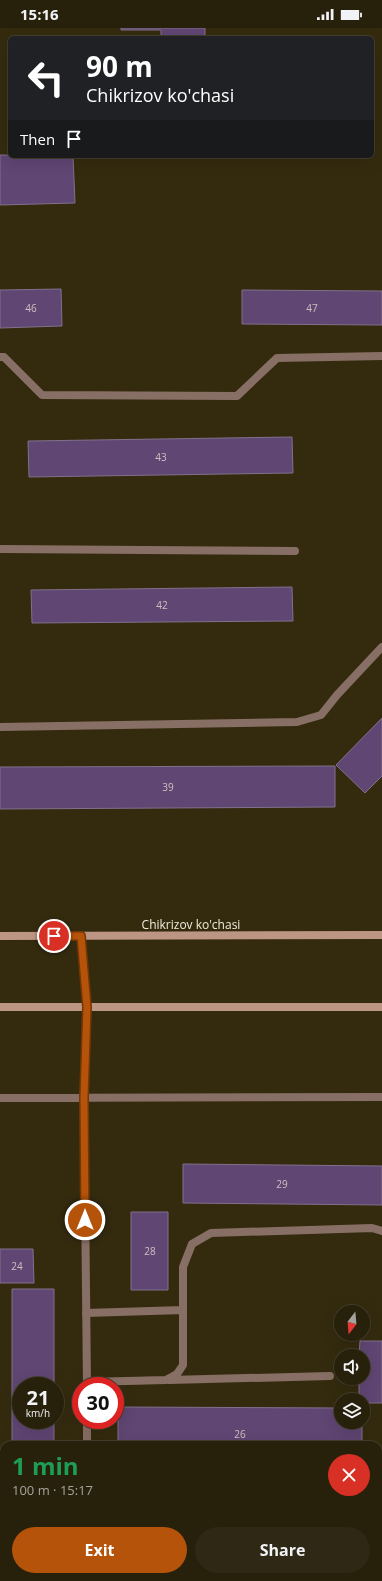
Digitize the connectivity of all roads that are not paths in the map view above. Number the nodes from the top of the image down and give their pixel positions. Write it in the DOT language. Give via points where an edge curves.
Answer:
graph roads {
  1 [pos="382,356"];
  2 [pos="0,357"];
  3 [pos="0,549"];
  4 [pos="295,551"];
  5 [pos="382,647"];
  6 [pos="0,727"];
  7 [pos="382,935"];
  8 [pos="0,936"];
  9 [pos="81,936"];
  10 [pos="0,1007"];
  11 [pos="87,1007"];
  12 [pos="382,1007"];
  13 [pos="382,1097"];
  14 [pos="0,1098"];
  15 [pos="84,1098"];
  16 [pos="382,1231"];
  17 [pos="183,1310"];
  18 [pos="86,1313"];
  19 [pos="330,1376"];
  20 [pos="87,1377"];
  21 [pos="166,1380"];
  22 [pos="124,1382"];
  23 [pos="87,1429"];
  24 [pos="87,1441"];
  1 -- 2 [label="street" via="277,358 237,396 42,395 4,357"];
  3 -- 4 [label="street"];
  5 -- 6 [label="street" via="321,715 297,722"];
  7 -- 9 [label="main road, Chikrizov ko'chasi"];
  8 -- 9 [label="main road, Chikrizov ko'chasi"];
  9 -- 11 [label="street"];
  10 -- 11 [label="main road"];
  11 -- 12 [label="main road"];
  11 -- 15 [label="street"];
  13 -- 15 [label="street"];
  14 -- 15 [label="street"];
  15 -- 18 [label="street"];
  16 -- 17 [label="street" via="372,1228 211,1233 192,1244 183,1267"];
  17 -- 18 [label="street"];
  17 -- 21 [label="street" via="183,1365 177,1374"];
  18 -- 20 [label="street"];
  19 -- 21 [label="street"];
  21 -- 22 [label="street"];
  23 -- 24 [label="street"];
}
